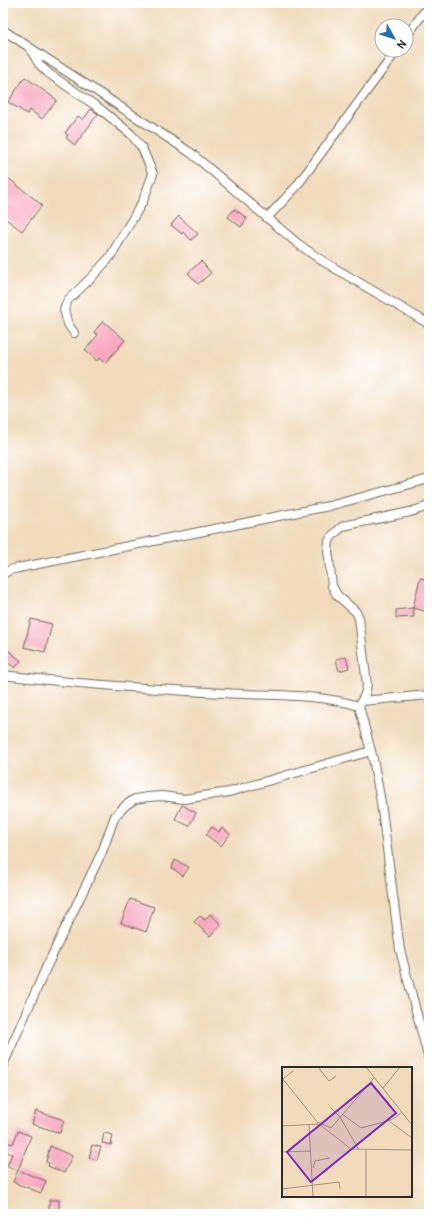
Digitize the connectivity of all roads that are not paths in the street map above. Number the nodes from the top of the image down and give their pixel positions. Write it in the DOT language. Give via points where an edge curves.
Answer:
graph roads {
  1 [pos="429,5"];
  2 [pos="414,26"];
  3 [pos="3,30"];
  4 [pos="27,45"];
  5 [pos="391,58"];
  6 [pos="268,218"];
  7 [pos="429,324"];
  8 [pos="74,333"];
  9 [pos="429,479"];
  10 [pos="429,506"];
  11 [pos="3,574"];
  12 [pos="3,675"];
  13 [pos="429,695"];
  14 [pos="361,704"];
  15 [pos="371,752"];
  16 [pos="429,1060"];
  17 [pos="3,1065"];
  1 -- 2 [label="street"];
  3 -- 4 [label="street"];
  4 -- 6 [label="street" via="191,153"];
  4 -- 8 [label="street" via="48,73 131,134 142,148 153,174 143,201 110,257 68,300 64,310"];
  5 -- 6 [label="street" via="296,187"];
  6 -- 7 [label="street" via="297,244 321,260"];
  9 -- 11 [label="street" via="329,506 18,568"];
  10 -- 14 [label="street" via="342,526 332,535 329,542 332,586 359,618 367,685"];
  12 -- 14 [label="street" via="216,693 313,697"];
  13 -- 14 [label="street"];
  14 -- 15 [label="street"];
  15 -- 16 [label="street" via="381,802 400,950"];
  15 -- 17 [label="street" via="229,792 184,799 148,797 135,799 126,805 115,816 102,852"];
}
